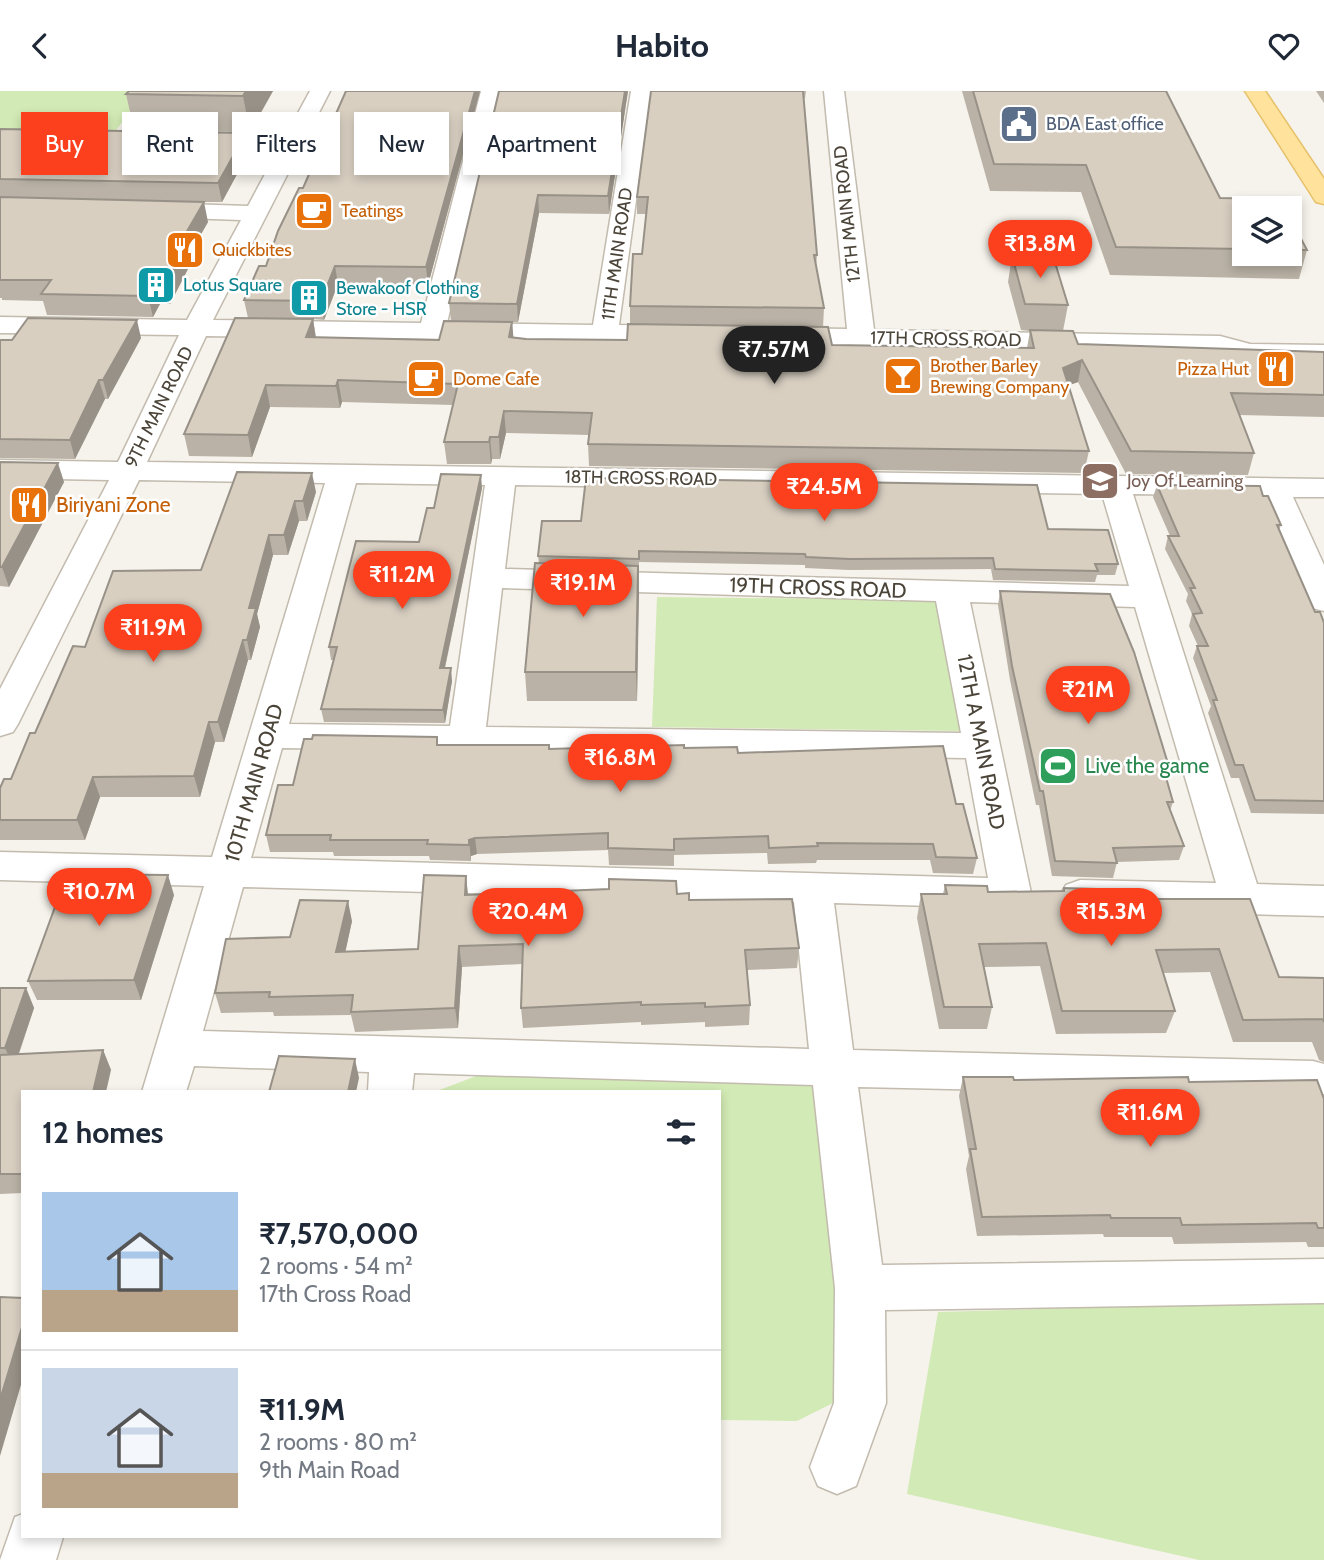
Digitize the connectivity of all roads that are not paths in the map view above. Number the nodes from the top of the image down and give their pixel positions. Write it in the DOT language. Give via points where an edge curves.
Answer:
graph roads {
  1 [pos="320,91"];
  2 [pos="491,91"];
  3 [pos="641,91"];
  4 [pos="834,91"];
  5 [pos="1255,91"];
  6 [pos="309,112"];
  7 [pos="277,175"];
  8 [pos="1324,197"];
  9 [pos="134,210"];
  10 [pos="258,212"];
  11 [pos="0,325"];
  12 [pos="196,328"];
  13 [pos="432,331"];
  14 [pos="605,333"];
  15 [pos="699,335"];
  16 [pos="753,335"];
  17 [pos="861,337"];
  18 [pos="1324,339"];
  19 [pos="1220,344"];
  20 [pos="1324,353"];
  21 [pos="0,469"];
  22 [pos="128,471"];
  23 [pos="343,474"];
  24 [pos="500,476"];
  25 [pos="1115,485"];
  26 [pos="1273,487"];
  27 [pos="1324,488"];
  28 [pos="487,578"];
  29 [pos="951,592"];
  30 [pos="1150,597"];
  31 [pos="1324,601"];
  32 [pos="0,724"];
  33 [pos="267,736"];
  34 [pos="466,739"];
  35 [pos="982,746"];
  36 [pos="0,866"];
  37 [pos="228,873"];
  38 [pos="812,888"];
  39 [pos="1011,893"];
  40 [pos="1241,899"];
  41 [pos="1324,901"];
  42 [pos="177,1048"];
  43 [pos="833,1068"];
  44 [pos="392,1073"];
  45 [pos="1313,1079"];
  46 [pos="165,1090"];
  47 [pos="1324,1281"];
  48 [pos="860,1288"];
  49 [pos="837,1467"];
  50 [pos="35,1538"];
  51 [pos="28,1560"];
  1 -- 6 [label="street, 9TH MAIN ROAD"];
  2 -- 13 [label="street"];
  3 -- 14 [label="street, 11TH MAIN ROAD"];
  4 -- 17 [label="street, 12TH MAIN ROAD"];
  5 -- 8 [label="main road"];
  7 -- 10 [label="street, 9TH MAIN ROAD"];
  9 -- 10 [label="street"];
  10 -- 12 [label="street, 9TH MAIN ROAD"];
  11 -- 12 [label="street"];
  12 -- 13 [label="street"];
  12 -- 22 [label="street, 9TH MAIN ROAD"];
  13 -- 14 [label="street"];
  14 -- 15 [label="street"];
  16 -- 17 [label="street, 17TH CROSS ROAD"];
  17 -- 19 [label="street, 17TH CROSS ROAD"];
  18 -- 19 [label="street, 17TH CROSS ROAD" via="1243,337"];
  19 -- 20 [label="street, 17TH CROSS ROAD" via="1249,352"];
  21 -- 22 [label="street, 18TH CROSS ROAD"];
  22 -- 23 [label="street, 18TH CROSS ROAD"];
  22 -- 32 [label="street, 9TH MAIN ROAD"];
  23 -- 24 [label="street, 18TH CROSS ROAD"];
  23 -- 33 [label="street, 10TH MAIN ROAD"];
  24 -- 25 [label="street, 18TH CROSS ROAD"];
  24 -- 28 [label="street"];
  25 -- 26 [label="street, 18TH CROSS ROAD"];
  25 -- 30 [label="street"];
  26 -- 27 [label="street, 18TH CROSS ROAD"];
  26 -- 31 [label="street"];
  28 -- 29 [label="street, 19TH CROSS ROAD"];
  28 -- 34 [label="street"];
  29 -- 30 [label="street, 19TH CROSS ROAD"];
  29 -- 35 [label="street, 12TH A MAIN ROAD"];
  30 -- 40 [label="street"];
  33 -- 34 [label="street"];
  33 -- 37 [label="street, 10TH MAIN ROAD"];
  34 -- 35 [label="street"];
  35 -- 39 [label="street, 12TH A MAIN ROAD"];
  36 -- 37 [label="street"];
  37 -- 38 [label="street"];
  37 -- 42 [label="street, 10TH MAIN ROAD"];
  38 -- 39 [label="street"];
  38 -- 43 [label="street"];
  39 -- 40 [label="street"];
  40 -- 41 [label="street"];
  42 -- 44 [label="street"];
  42 -- 46 [label="street, 10TH MAIN ROAD"];
  43 -- 44 [label="street"];
  43 -- 45 [label="street"];
  43 -- 48 [label="street"];
  47 -- 48 [label="street"];
  48 -- 49 [label="street" via="860,1403"];
  50 -- 51 [label="street"];
}
